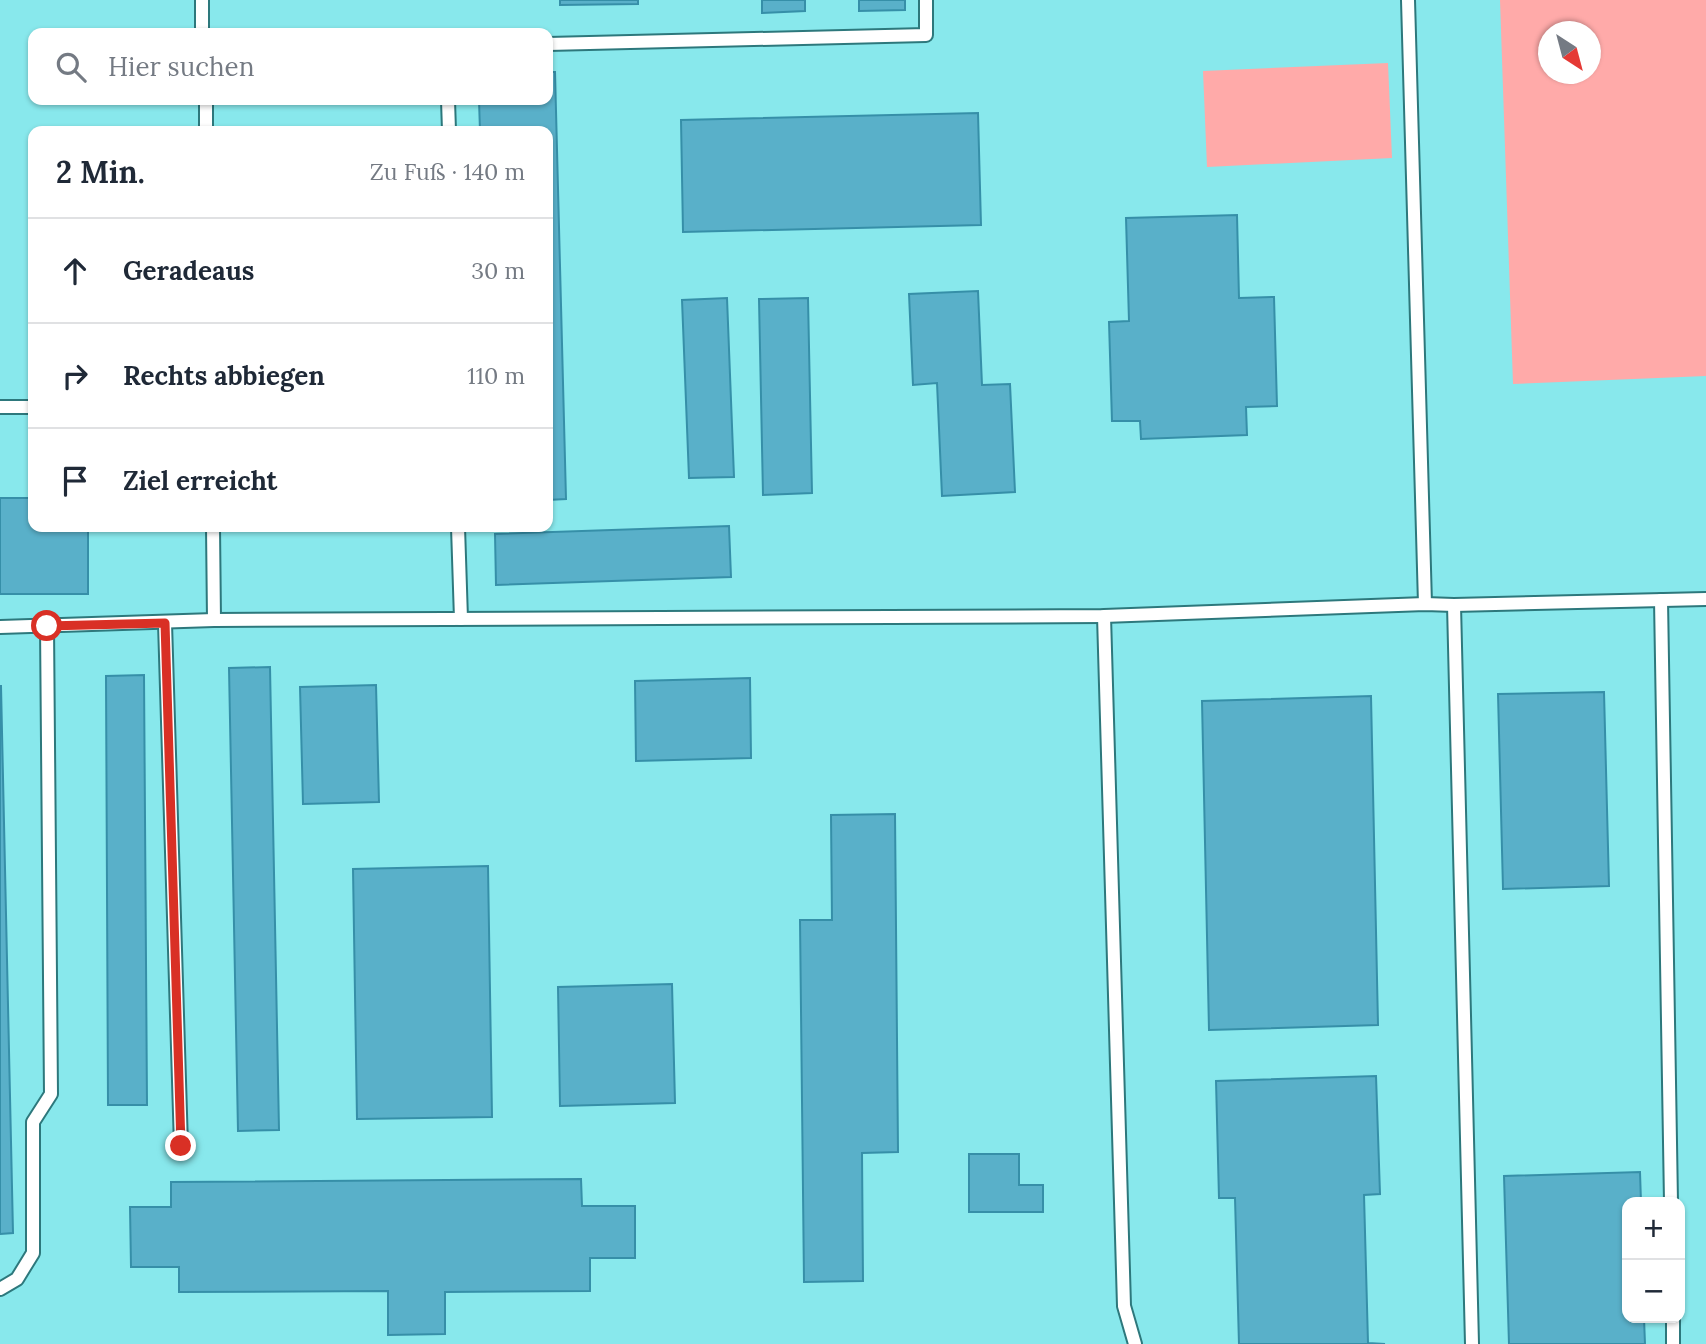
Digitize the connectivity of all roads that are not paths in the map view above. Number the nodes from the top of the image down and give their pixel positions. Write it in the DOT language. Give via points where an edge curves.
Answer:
graph roads {
  1 [pos="201,0"];
  2 [pos="926,0"];
  3 [pos="1408,0"];
  4 [pos="202,28"];
  5 [pos="553,44"];
  6 [pos="206,105"];
  7 [pos="448,105"];
  8 [pos="206,126"];
  9 [pos="449,126"];
  10 [pos="0,407"];
  11 [pos="28,407"];
  12 [pos="213,532"];
  13 [pos="458,532"];
  14 [pos="1706,599"];
  15 [pos="1661,600"];
  16 [pos="1425,604"];
  17 [pos="1454,605"];
  18 [pos="1104,616"];
  19 [pos="461,619"];
  20 [pos="215,620"];
  21 [pos="165,623"];
  22 [pos="47,626"];
  23 [pos="0,627"];
  24 [pos="181,1146"];
  25 [pos="1671,1197"];
  26 [pos="0,1289"];
  27 [pos="1673,1323"];
  28 [pos="1135,1344"];
  29 [pos="1472,1344"];
  30 [pos="1673,1344"];
  1 -- 4 [label="lane"];
  2 -- 5 [label="lane" via="926,35"];
  3 -- 16 [label="lane"];
  6 -- 8 [label="lane"];
  7 -- 9 [label="lane"];
  10 -- 11 [label="lane"];
  12 -- 20 [label="lane"];
  13 -- 19 [label="lane"];
  14 -- 15 [label="lane"];
  15 -- 17 [label="lane"];
  15 -- 25 [label="lane"];
  16 -- 17 [label="lane"];
  16 -- 18 [label="lane"];
  17 -- 29 [label="lane"];
  18 -- 19 [label="lane"];
  18 -- 28 [label="lane" via="1124,1306"];
  19 -- 20 [label="lane"];
  20 -- 21 [label="lane"];
  21 -- 22 [label="lane"];
  21 -- 24 [label="lane"];
  22 -- 23 [label="lane"];
  22 -- 26 [label="lane" via="51,1094 33,1122 33,1253 17,1279"];
  27 -- 30 [label="lane"];
}
